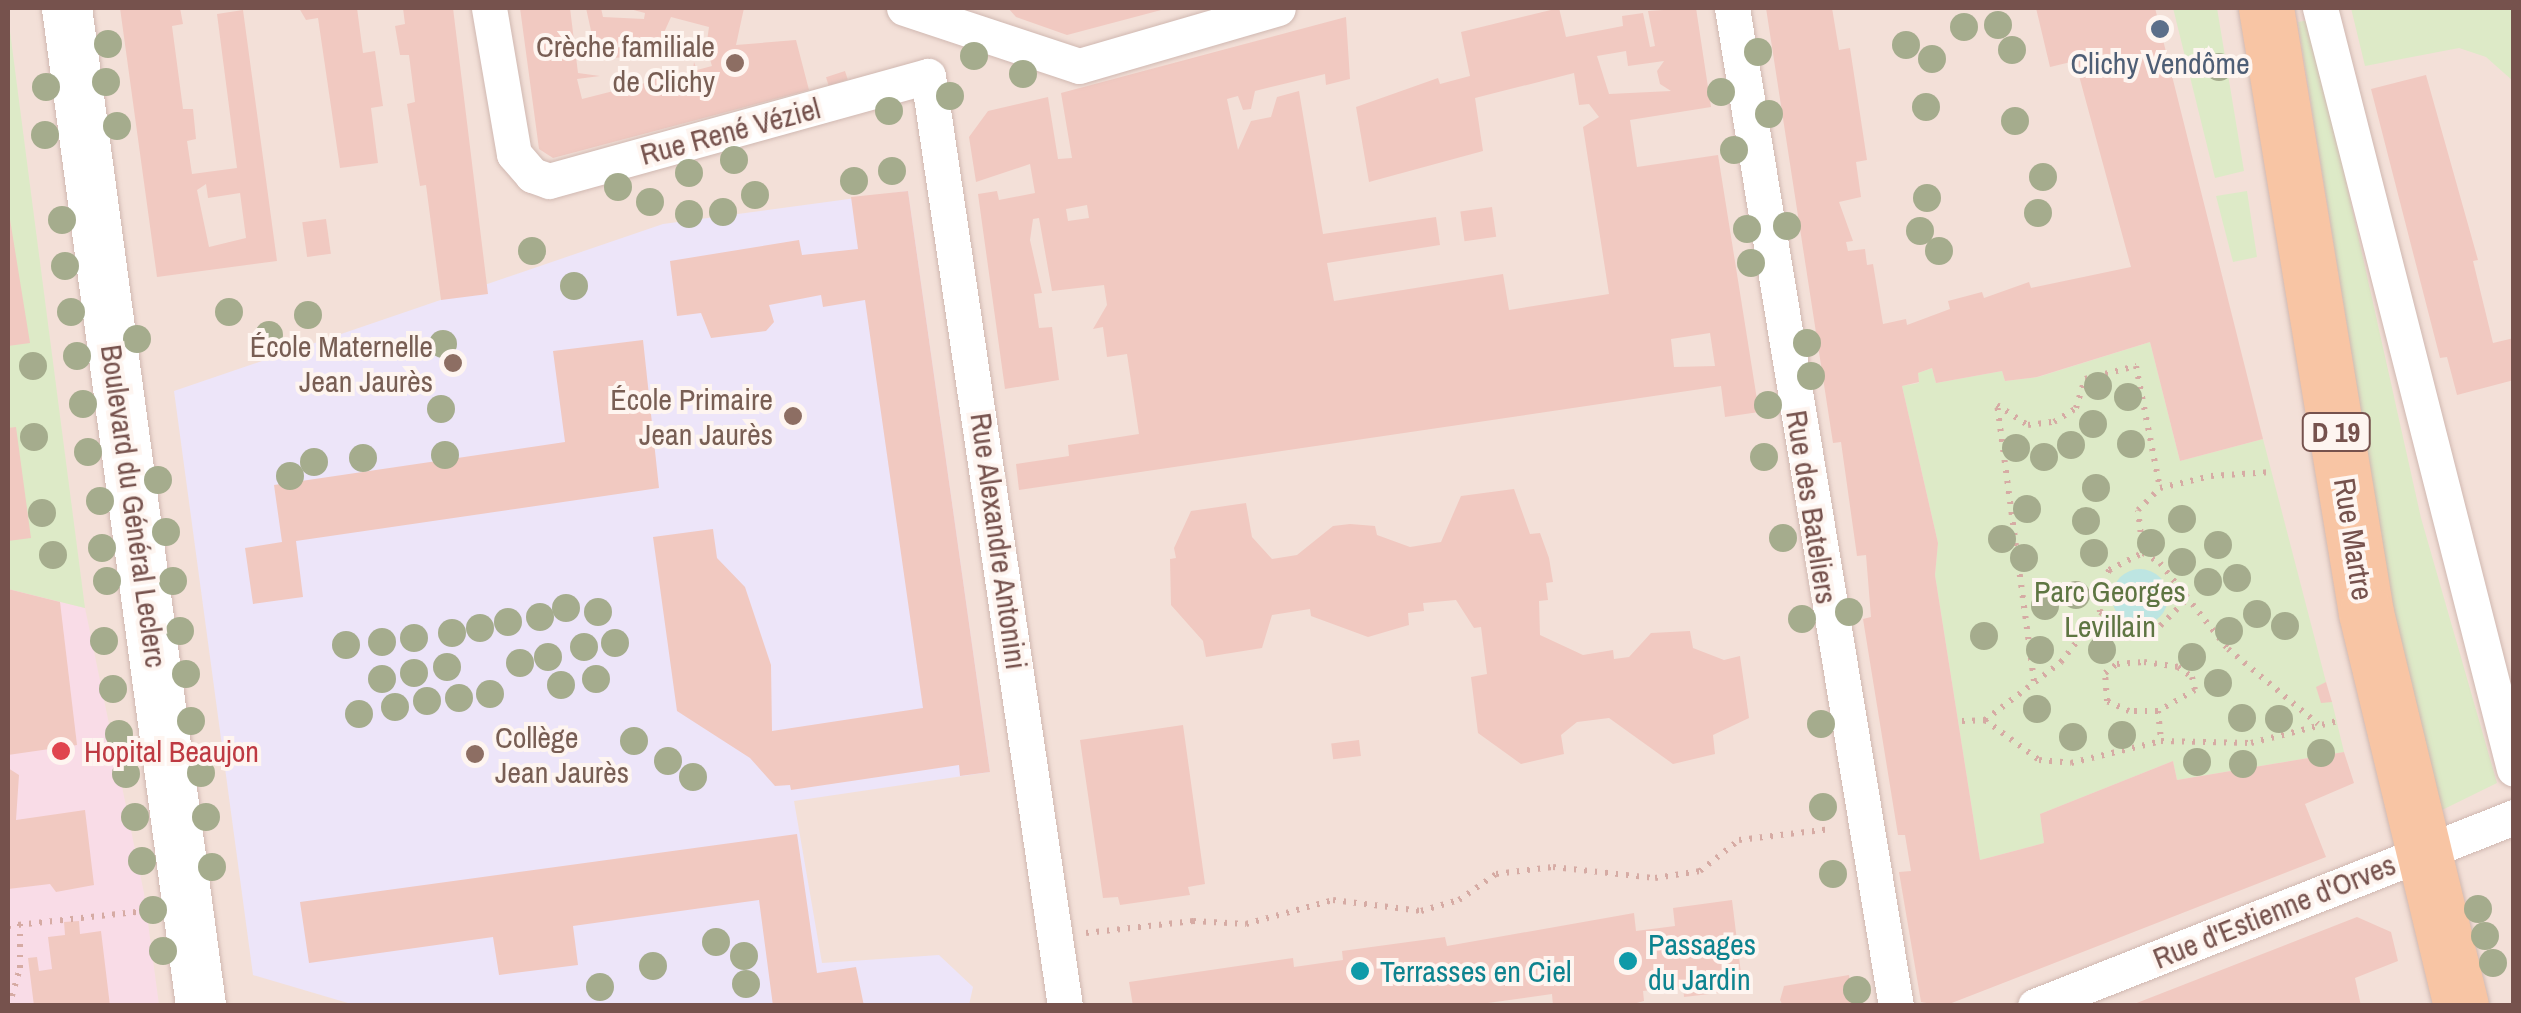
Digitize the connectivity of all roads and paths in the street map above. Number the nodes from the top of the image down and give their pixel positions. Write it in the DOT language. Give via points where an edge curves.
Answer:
graph roads {
  1 [pos="67,8"];
  2 [pos="490,8"];
  3 [pos="904,8"];
  4 [pos="1732,8"];
  5 [pos="2266,8"];
  6 [pos="2320,8"];
  7 [pos="1261,10"];
  8 [pos="959,18"];
  9 [pos="928,76"];
  10 [pos="2272,472"];
  11 [pos="2160,488"];
  12 [pos="2143,553"];
  13 [pos="2186,600"];
  14 [pos="2100,612"];
  15 [pos="2034,681"];
  16 [pos="2158,711"];
  17 [pos="1986,720"];
  18 [pos="2337,720"];
  19 [pos="1962,721"];
  20 [pos="2318,724"];
  21 [pos="2162,741"];
  22 [pos="2514,770"];
  23 [pos="2514,817"];
  24 [pos="1862,826"];
  25 [pos="2422,853"];
  26 [pos="128,911"];
  27 [pos="20,924"];
  28 [pos="8,926"];
  29 [pos="1055,937"];
  30 [pos="9,1006"];
  31 [pos="201,1006"];
  32 [pos="1066,1006"];
  33 [pos="1896,1006"];
  34 [pos="2035,1006"];
  35 [pos="2460,1006"];
  1 -- 31 [label="main road, Boulevard du Général Leclerc"];
  2 -- 9 [label="street, Rue René Véziel" via="514,154 532,175 549,180"];
  3 -- 8 [label="street"];
  4 -- 24 [label="street, Rue des Bateliers"];
  5 -- 25 [label="main road, Rue Martre / D 19" via="2366,613"];
  6 -- 22 [label="street"];
  7 -- 8 [label="street" via="1079,66"];
  8 -- 9 [label="street"];
  9 -- 29 [label="street, Rue Alexandre Antonini"];
  10 -- 11 [label="path"];
  11 -- 12 [label="path" via="2138,510"];
  11 -- 15 [label="path" via="2136,366 2085,380 2076,408 2054,422 2028,425 1997,405"];
  12 -- 13 [label="path" via="2160,563"];
  12 -- 14 [label="path" via="2109,570 2098,591"];
  13 -- 14 [label="path" via="2153,633 2135,635"];
  13 -- 20 [label="path" via="2228,649"];
  14 -- 15 [label="path" via="2062,662"];
  15 -- 17 [label="path"];
  16 -- 16 [label="path" via="2195,690 2192,676 2144,662 2105,672 2101,688 2107,702 2129,711"];
  16 -- 21 [label="path"];
  17 -- 19 [label="path"];
  17 -- 21 [label="path" via="2039,760 2071,763"];
  18 -- 20 [label="path"];
  20 -- 21 [label="path" via="2251,743"];
  23 -- 25 [label="street, Rue d'Estienne d'Orves"];
  24 -- 29 [label="path" via="1740,840 1700,871 1655,878 1552,867 1496,874 1459,900 1421,911 1333,900 1246,924 1193,921"];
  24 -- 33 [label="street, Rue des Bateliers"];
  25 -- 34 [label="street, Rue d'Estienne d'Orves"];
  25 -- 35 [label="main road, Rue Martre / D 19"];
  26 -- 27 [label="path"];
  27 -- 28 [label="path"];
  27 -- 30 [label="path" via="20,968"];
  29 -- 32 [label="street, Rue Alexandre Antonini"];
}
